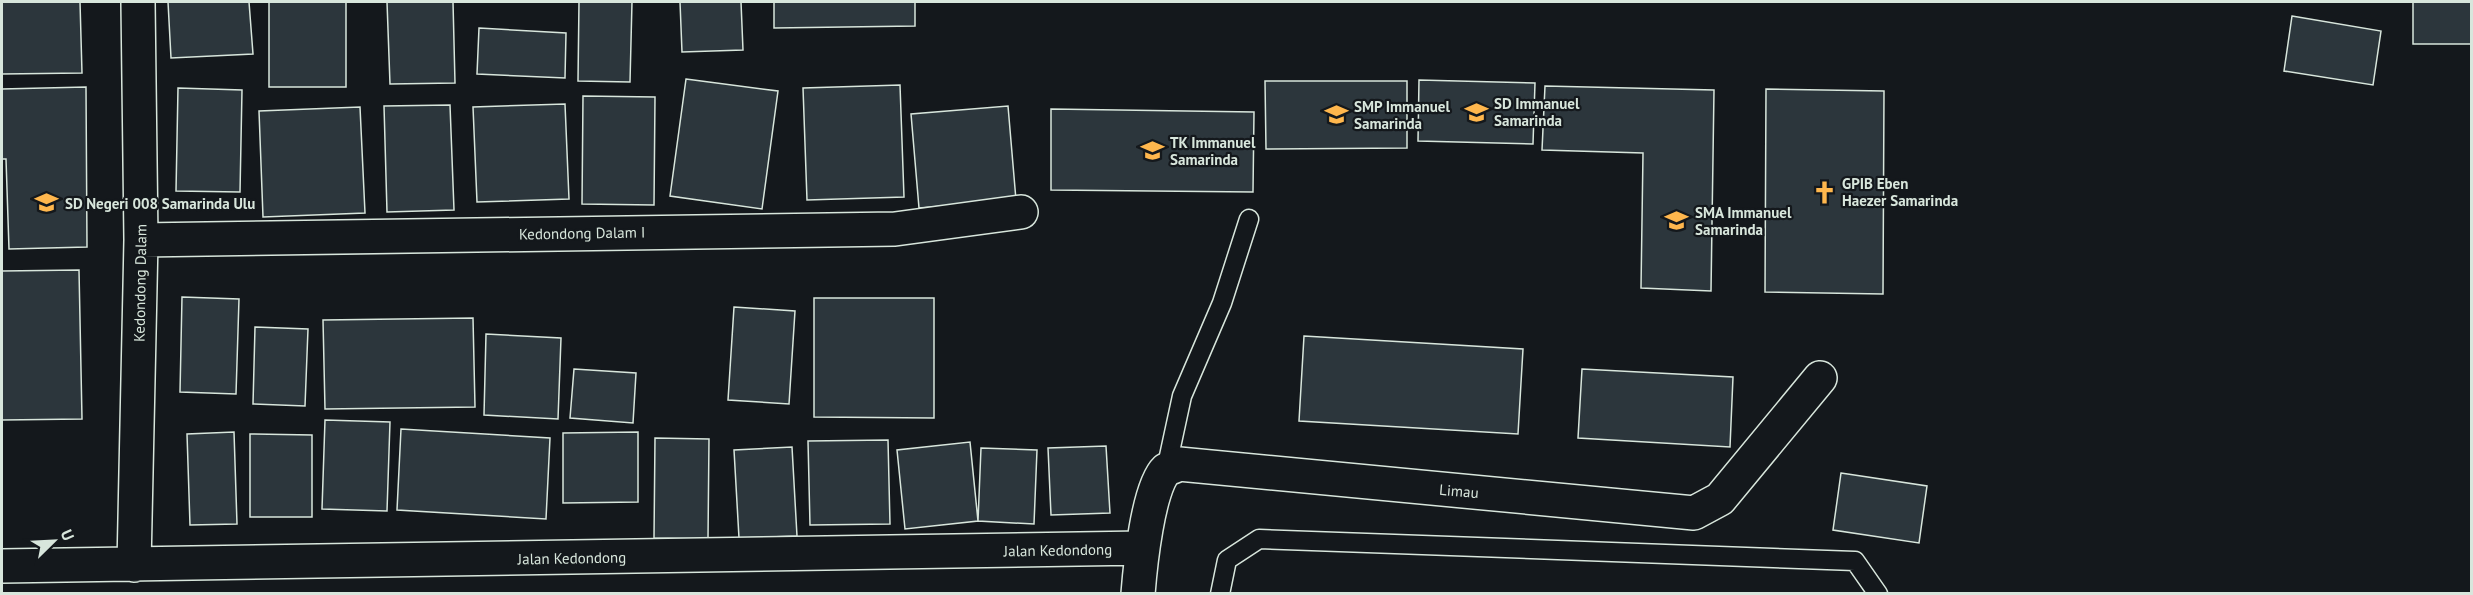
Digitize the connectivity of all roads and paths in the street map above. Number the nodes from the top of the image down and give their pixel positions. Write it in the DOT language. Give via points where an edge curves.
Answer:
graph roads {
  1 [pos="138,2"];
  2 [pos="1021,212"];
  3 [pos="1249,219"];
  4 [pos="141,240"];
  5 [pos="1820,378"];
  6 [pos="1166,470"];
  7 [pos="1142,548"];
  8 [pos="134,565"];
  9 [pos="2,566"];
  10 [pos="1138,594"];
  11 [pos="1220,594"];
  12 [pos="1878,594"];
  1 -- 4 [label="street, Kedondong Dalam"];
  2 -- 4 [label="street, Kedondong Dalam I" via="895,229"];
  3 -- 6 [label="lane" via="1222,303 1182,396"];
  4 -- 8 [label="street, Kedondong Dalam"];
  5 -- 6 [label="street, Limau" via="1720,499 1694,513 1179,464"];
  6 -- 7 [label="street" via="1157,486"];
  7 -- 8 [label="street, Jalan Kedondong"];
  7 -- 10 [label="street"];
  8 -- 9 [label="street, Jalan Kedondong"];
  11 -- 12 [label="lane" via="1227,560 1259,539 1855,561"];
}
